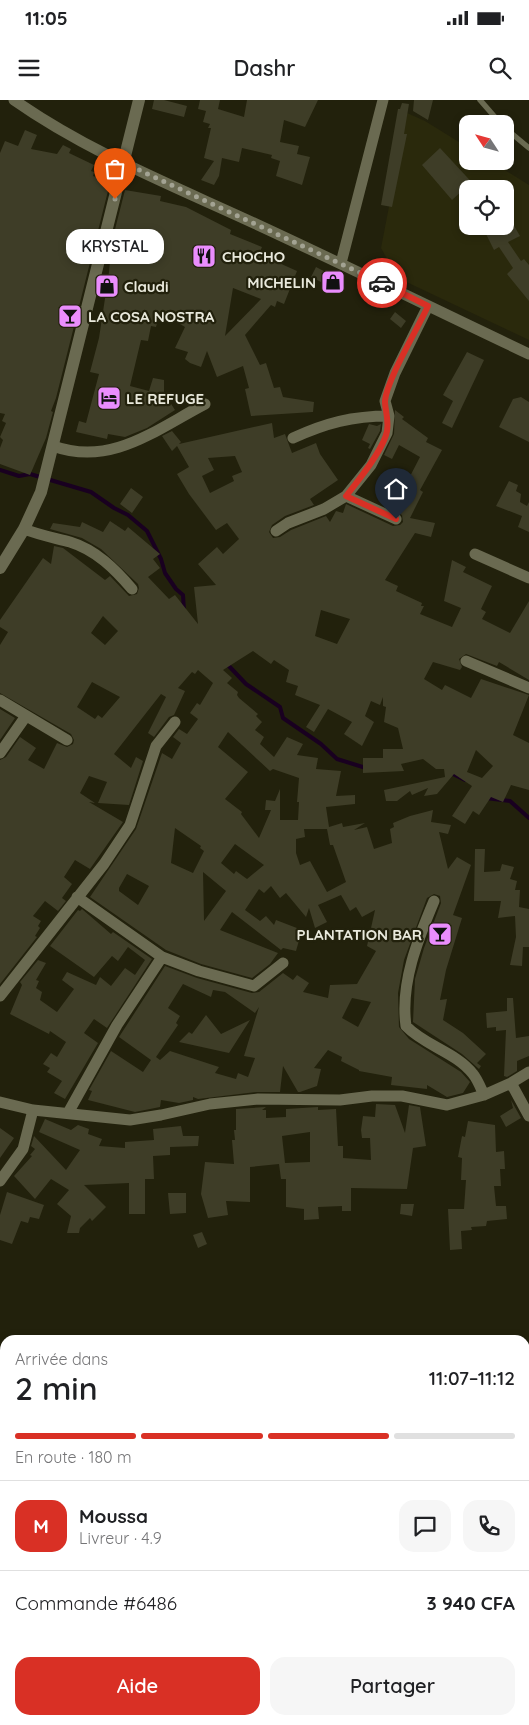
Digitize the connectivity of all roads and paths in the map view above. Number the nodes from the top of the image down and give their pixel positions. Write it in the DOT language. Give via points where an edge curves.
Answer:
graph roads {
  1 [pos="14,100"];
  2 [pos="139,100"];
  3 [pos="383,100"];
  4 [pos="480,100"];
  5 [pos="493,115"];
  6 [pos="514,136"];
  7 [pos="529,148"];
  8 [pos="124,163"];
  9 [pos="341,263"];
  10 [pos="428,306"];
  11 [pos="529,354"];
  12 [pos="205,404"];
  13 [pos="389,416"];
  14 [pos="293,438"];
  15 [pos="53,446"];
  16 [pos="346,496"];
  17 [pos="396,519"];
  18 [pos="24,530"];
  19 [pos="276,531"];
  20 [pos="475,554"];
  21 [pos="0,568"];
  22 [pos="529,578"];
  23 [pos="132,589"];
  24 [pos="466,661"];
  25 [pos="529,688"];
  26 [pos="0,700"];
  27 [pos="26,716"];
  28 [pos="174,722"];
  29 [pos="68,740"];
  30 [pos="0,753"];
  31 [pos="78,897"];
  32 [pos="434,901"];
  33 [pos="162,957"];
  34 [pos="283,963"];
  35 [pos="0,996"];
  36 [pos="529,1072"];
  37 [pos="511,1083"];
  38 [pos="484,1096"];
  39 [pos="0,1102"];
  40 [pos="32,1110"];
  41 [pos="68,1113"];
  42 [pos="529,1116"];
  43 [pos="0,1181"];
  1 -- 8 [label="street" via="45,122"];
  2 -- 8 [label="street"];
  3 -- 9 [label="street"];
  4 -- 5 [label="lane"];
  6 -- 7 [label="lane"];
  8 -- 9 [label="street"];
  8 -- 15 [label="street"];
  9 -- 10 [label="street"];
  10 -- 11 [label="street"];
  10 -- 13 [label="street" via="385,401"];
  12 -- 15 [label="street" via="117,450 90,454"];
  13 -- 14 [label="street" via="354,417 319,426"];
  13 -- 16 [label="street" via="387,433 371,465"];
  15 -- 18 [label="street" via="41,492"];
  16 -- 17 [label="street"];
  16 -- 19 [label="street"];
  18 -- 21 [label="street"];
  18 -- 23 [label="street" via="70,542 99,556 118,571"];
  20 -- 22 [label="street"];
  24 -- 25 [label="street"];
  26 -- 27 [label="street"];
  27 -- 29 [label="street"];
  27 -- 30 [label="street"];
  28 -- 31 [label="street" via="156,746 130,825"];
  31 -- 33 [label="street"];
  31 -- 35 [label="street"];
  32 -- 38 [label="street" via="414,951 406,1001 406,1026 474,1074"];
  33 -- 34 [label="street" via="254,986"];
  33 -- 41 [label="street" via="118,1025"];
  36 -- 37 [label="street"];
  37 -- 38 [label="street"];
  37 -- 42 [label="street"];
  38 -- 41 [label="street" via="447,1105 402,1096 340,1100 258,1098 130,1120"];
  39 -- 40 [label="street"];
  40 -- 41 [label="street"];
  40 -- 43 [label="street" via="23,1149"];
}
